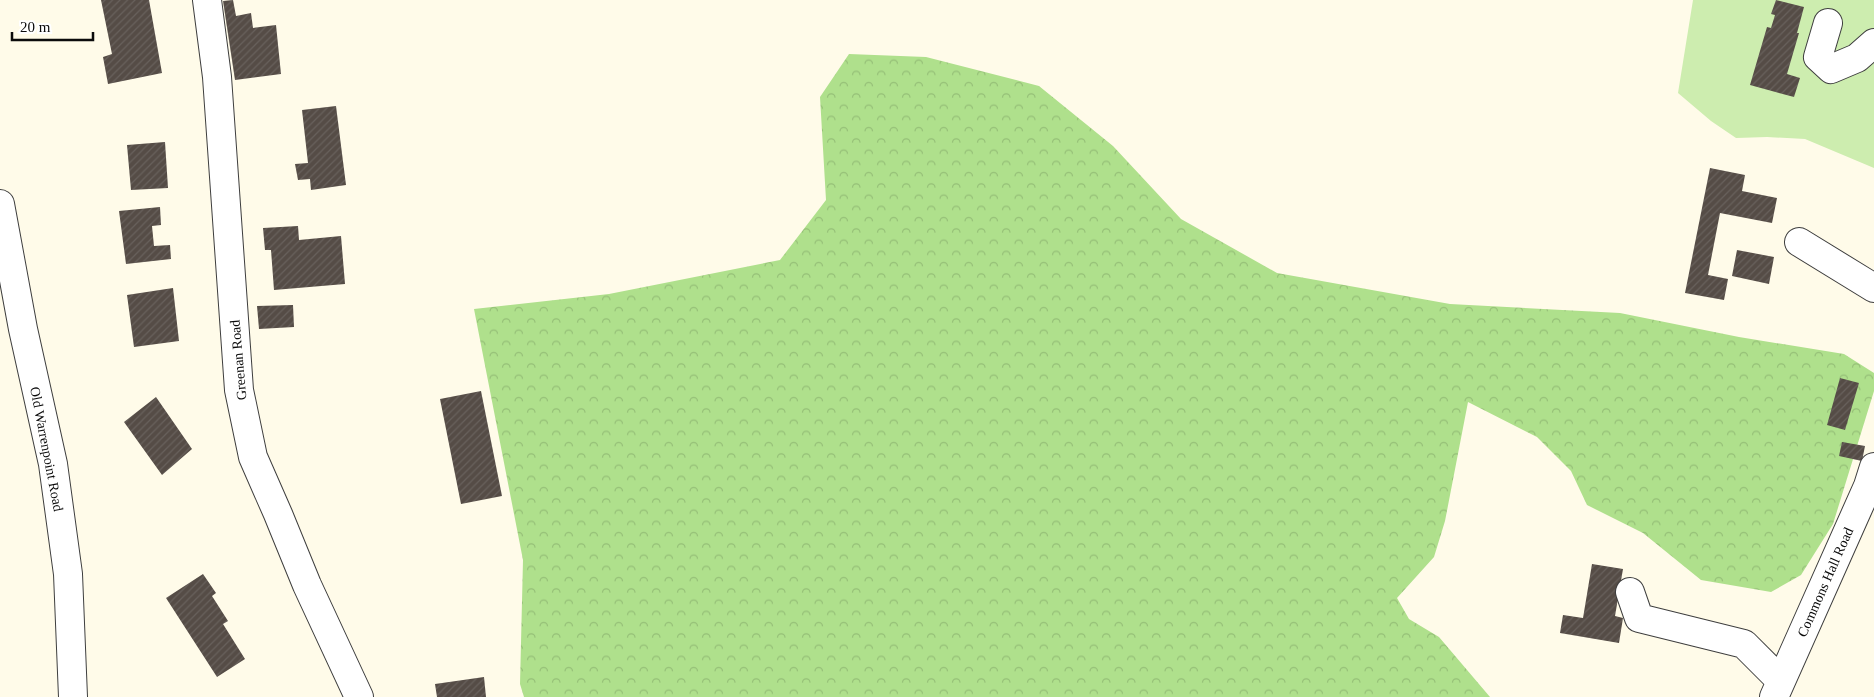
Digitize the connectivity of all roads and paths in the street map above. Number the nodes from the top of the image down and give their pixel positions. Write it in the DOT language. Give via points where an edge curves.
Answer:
graph roads {
  1 [pos="207,0"];
  2 [pos="1828,23"];
  3 [pos="1874,43"];
  4 [pos="0,204"];
  5 [pos="1799,242"];
  6 [pos="1874,288"];
  7 [pos="1874,467"];
  8 [pos="1630,592"];
  9 [pos="1777,689"];
  10 [pos="73,697"];
  11 [pos="359,697"];
  1 -- 11 [label="street, Greenan Road" via="217,77 239,390 253,457"];
  2 -- 3 [label="street" via="1818,57 1832,69 1857,58"];
  4 -- 10 [label="street, Old Warrenpoint Road" via="54,473 68,574"];
  5 -- 6 [label="street"];
  7 -- 9 [label="street, Commons Hall Road"];
  8 -- 9 [label="street" via="1639,618 1744,644"];
}
